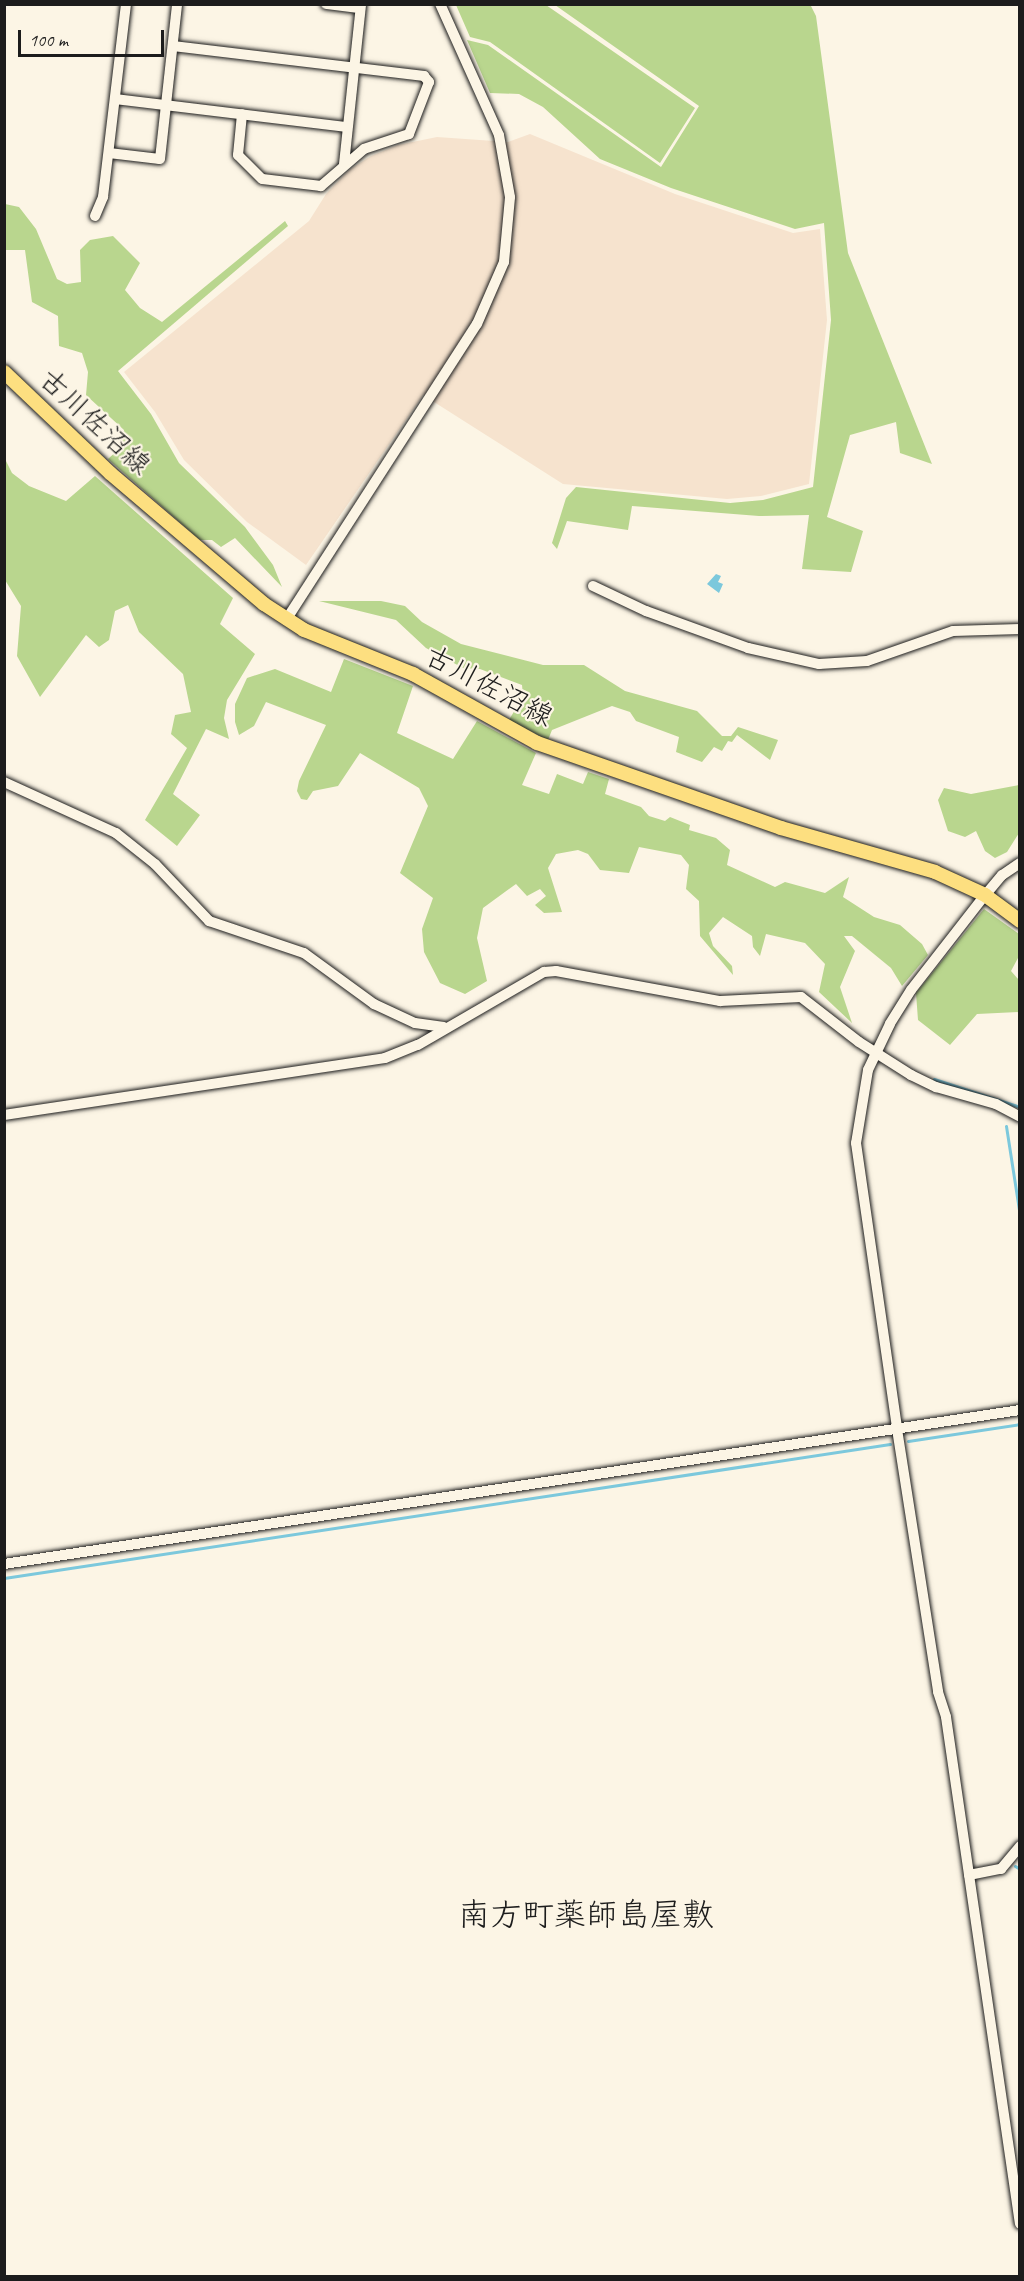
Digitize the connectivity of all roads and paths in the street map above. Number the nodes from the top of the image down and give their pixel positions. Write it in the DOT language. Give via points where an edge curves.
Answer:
graph roads {
  1 [pos="126,4"];
  2 [pos="177,4"];
  3 [pos="326,4"];
  4 [pos="440,4"];
  5 [pos="361,6"];
  6 [pos="173,46"];
  7 [pos="354,67"];
  8 [pos="115,99"];
  9 [pos="166,105"];
  10 [pos="242,114"];
  11 [pos="347,127"];
  12 [pos="109,153"];
  13 [pos="344,164"];
  14 [pos="95,216"];
  15 [pos="5,374"];
  16 [pos="593,586"];
  17 [pos="286,620"];
  18 [pos="1020,629"];
  19 [pos="4,782"];
  20 [pos="1020,862"];
  21 [pos="985,896"];
  22 [pos="1020,921"];
  23 [pos="445,1028"];
  24 [pos="875,1052"];
  25 [pos="4,1115"];
  26 [pos="1020,1117"];
  27 [pos="1020,1410"];
  28 [pos="897,1429"];
  29 [pos="4,1564"];
  30 [pos="1018,1852"];
  31 [pos="969,1875"];
  32 [pos="1020,2224"];
  1 -- 8 [label="street"];
  2 -- 6 [label="street"];
  3 -- 5 [label="street"];
  4 -- 17 [label="street" via="501,143 510,211 504,262 477,324"];
  5 -- 7 [label="street"];
  6 -- 7 [label="street"];
  6 -- 9 [label="street"];
  7 -- 11 [label="street"];
  7 -- 13 [label="street" via="423,76 429,82 409,134 364,149"];
  8 -- 9 [label="street"];
  8 -- 12 [label="street"];
  9 -- 10 [label="street"];
  9 -- 12 [label="street" via="160,159"];
  10 -- 11 [label="street"];
  10 -- 13 [label="street" via="238,154 262,179 321,186"];
  11 -- 13 [label="street"];
  12 -- 14 [label="street" via="103,196"];
  15 -- 17 [label="main road, 古川佐沼線" via="110,473"];
  16 -- 18 [label="street" via="646,611 748,648 819,664 867,661 953,632"];
  17 -- 21 [label="main road, 古川佐沼線" via="413,674 537,743 781,828 935,872"];
  19 -- 23 [label="street" via="116,833 155,864 209,921 304,953 374,1004 414,1023"];
  20 -- 21 [label="street" via="1002,875"];
  21 -- 22 [label="main road, 古川佐沼線"];
  21 -- 24 [label="street" via="910,990"];
  23 -- 24 [label="street" via="544,972 556,972 720,1001 801,997"];
  23 -- 25 [label="street" via="401,1053 370,1061"];
  24 -- 26 [label="street" via="936,1088 996,1104"];
  24 -- 28 [label="street" via="860,1101 856,1143"];
  27 -- 28 [label="street"];
  28 -- 29 [label="street"];
  28 -- 31 [label="street"];
  30 -- 31 [label="street" via="993,1873"];
  31 -- 32 [label="street"];
}
